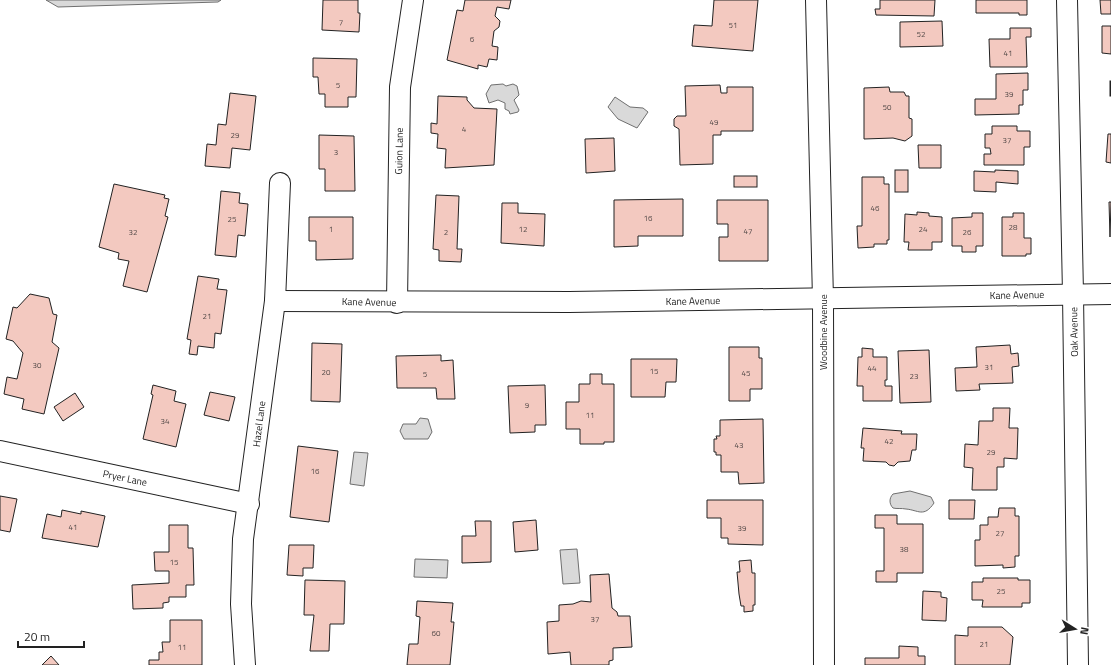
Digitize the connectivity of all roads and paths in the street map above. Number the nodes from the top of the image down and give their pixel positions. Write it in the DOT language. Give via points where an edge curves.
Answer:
graph roads {
  1 [pos="413,0"];
  2 [pos="816,0"];
  3 [pos="1067,0"];
  4 [pos="280,183"];
  5 [pos="1073,294"];
  6 [pos="1111,294"];
  7 [pos="823,300"];
  8 [pos="275,302"];
  9 [pos="397,303"];
  10 [pos="0,452"];
  11 [pos="249,504"];
  12 [pos="245,665"];
  13 [pos="824,665"];
  14 [pos="1078,665"];
  1 -- 9 [label="street, Guion Lane" via="400,87"];
  2 -- 7 [label="street, Woodbine Avenue"];
  3 -- 5 [label="street, Oak Avenue"];
  4 -- 8 [label="street, Hazel Lane"];
  5 -- 6 [label="street, Kane Avenue"];
  5 -- 7 [label="street, Kane Avenue"];
  5 -- 14 [label="street, Oak Avenue"];
  7 -- 9 [label="street, Kane Avenue"];
  7 -- 13 [label="street, Woodbine Avenue"];
  8 -- 9 [label="street, Kane Avenue"];
  8 -- 11 [label="street, Hazel Lane"];
  10 -- 11 [label="street, Pryer Lane"];
  11 -- 12 [label="street, Hazel Lane" via="243,539 241,604"];
}
